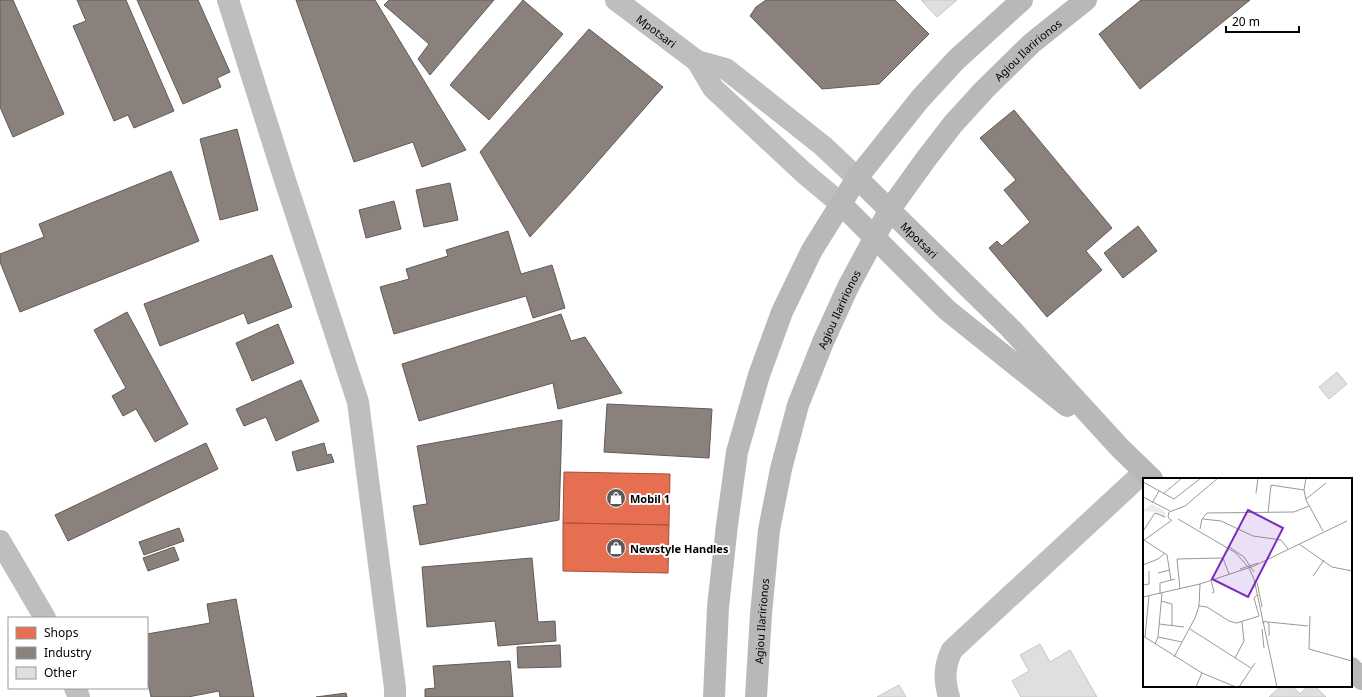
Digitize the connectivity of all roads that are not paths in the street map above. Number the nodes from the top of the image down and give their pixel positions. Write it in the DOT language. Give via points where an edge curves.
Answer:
graph roads {
  1 [pos="228,0"];
  2 [pos="616,0"];
  3 [pos="1022,0"];
  4 [pos="1086,0"];
  5 [pos="697,61"];
  6 [pos="857,178"];
  7 [pos="841,204"];
  8 [pos="890,209"];
  9 [pos="874,237"];
  10 [pos="1120,448"];
  11 [pos="1148,475"];
  12 [pos="1143,479"];
  13 [pos="0,541"];
  14 [pos="44,617"];
  15 [pos="1352,669"];
  16 [pos="1362,679"];
  17 [pos="395,697"];
  18 [pos="714,697"];
  19 [pos="756,697"];
  20 [pos="949,697"];
  1 -- 17 [label="street" via="358,402"];
  2 -- 5 [label="street, Mpotsari"];
  3 -- 6 [label="main road" via="951,66 920,99"];
  4 -- 8 [label="main road, Agiou Ilaririonos" via="1032,43 984,90 953,124"];
  5 -- 6 [label="street, Mpotsari" via="726,69 823,146"];
  5 -- 7 [label="street, Mpotsari" via="713,88"];
  6 -- 7 [label="main road"];
  6 -- 8 [label="main road, Mpotsari"];
  7 -- 9 [label="main road, Mpotsari"];
  7 -- 18 [label="main road" via="812,250 782,312 759,375 738,452 718,607"];
  8 -- 9 [label="main road, Agiou Ilaririonos"];
  8 -- 10 [label="main road, Mpotsari" via="1011,329"];
  9 -- 10 [label="main road, Mpotsari" via="946,310"];
  9 -- 19 [label="main road, Agiou Ilaririonos" via="848,287 798,405 783,462 769,530"];
  10 -- 11 [label="main road, Mpotsari"];
  12 -- 20 [label="street" via="952,650 945,669"];
  13 -- 14 [label="street"];
  15 -- 16 [label="main road"];
}
